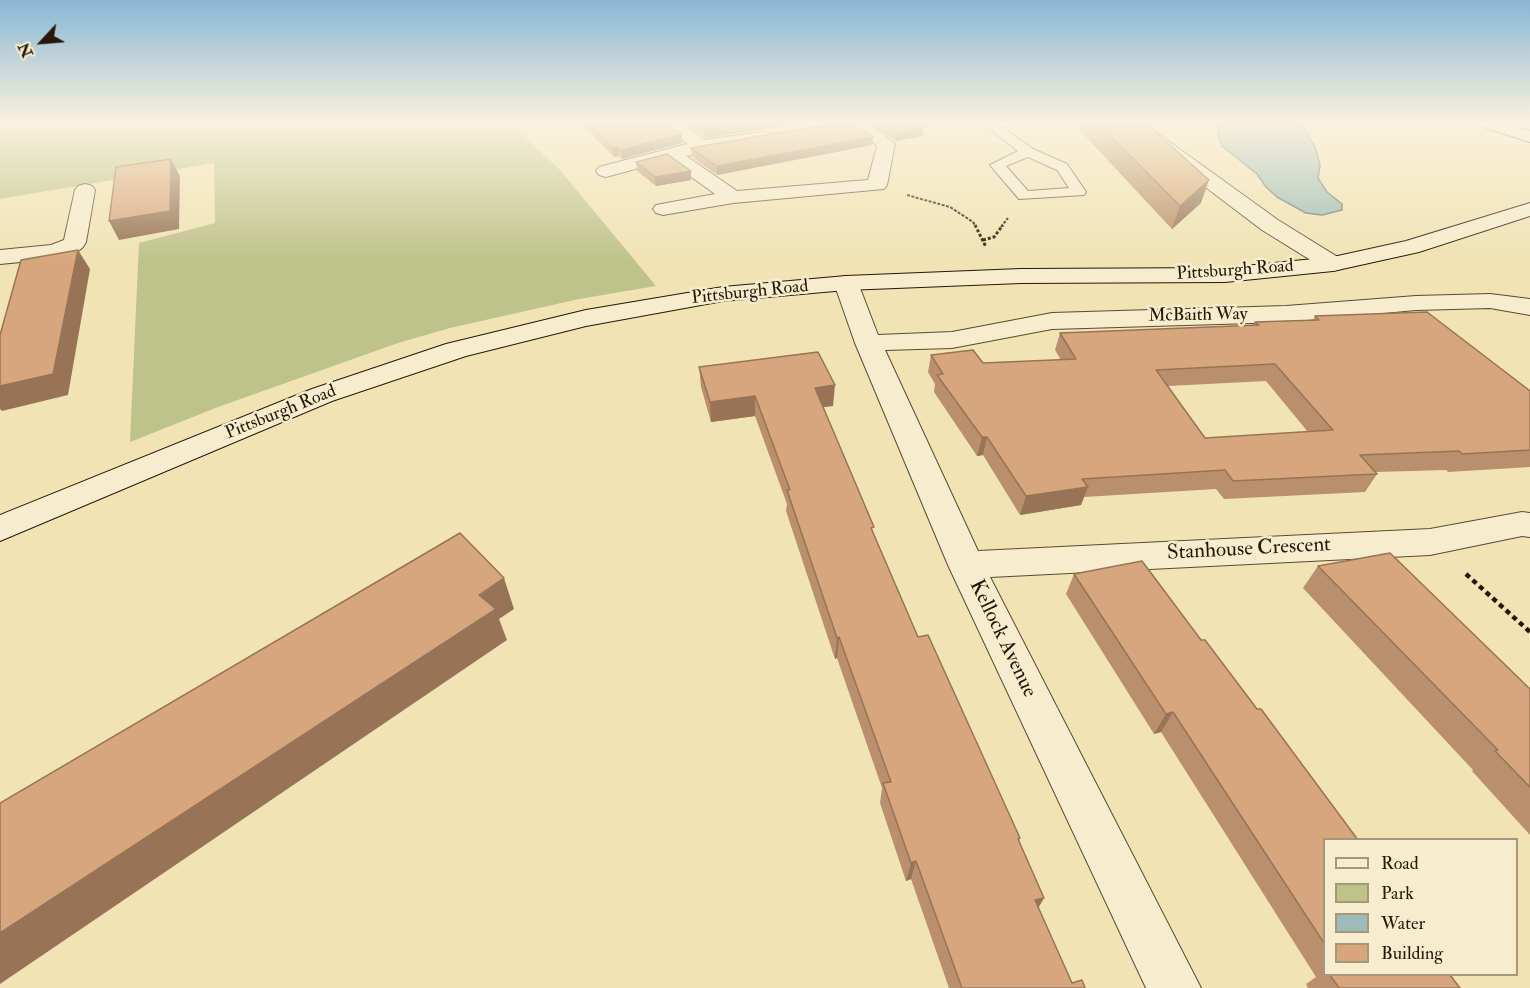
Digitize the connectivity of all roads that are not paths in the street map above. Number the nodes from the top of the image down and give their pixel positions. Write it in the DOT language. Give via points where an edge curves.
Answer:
graph roads {
  1 [pos="618,168"];
  2 [pos="693,168"];
  3 [pos="881,168"];
  4 [pos="1000,168"];
  5 [pos="1063,168"];
  6 [pos="1193,168"];
  7 [pos="606,171"];
  8 [pos="84,190"];
  9 [pos="733,197"];
  10 [pos="663,209"];
  11 [pos="1530,209"];
  12 [pos="0,257"];
  13 [pos="1333,264"];
  14 [pos="846,283"];
  15 [pos="1530,307"];
  16 [pos="868,343"];
  17 [pos="1530,525"];
  18 [pos="0,529"];
  19 [pos="966,565"];
  20 [pos="1173,988"];
  1 -- 7 [label="street"];
  2 -- 9 [label="street"];
  3 -- 9 [label="street" via="877,185"];
  4 -- 5 [label="lane" via="1024,196 1079,192"];
  6 -- 13 [label="street" via="1270,225"];
  8 -- 12 [label="street" via="75,242 68,248"];
  9 -- 10 [label="street"];
  11 -- 13 [label="street, Pittsburgh Road" via="1411,247"];
  13 -- 14 [label="street, Pittsburgh Road" via="1225,275"];
  14 -- 16 [label="street, Kellock Avenue"];
  14 -- 18 [label="street, Pittsburgh Road" via="723,294 586,318 456,350 322,395"];
  15 -- 16 [label="street, McBaith Way" via="1490,301 1416,303 1286,314 1052,321 952,340"];
  16 -- 19 [label="street, Kellock Avenue"];
  17 -- 19 [label="street, Stanhouse Crescent" via="1430,542"];
  19 -- 20 [label="street, Kellock Avenue"];
}
